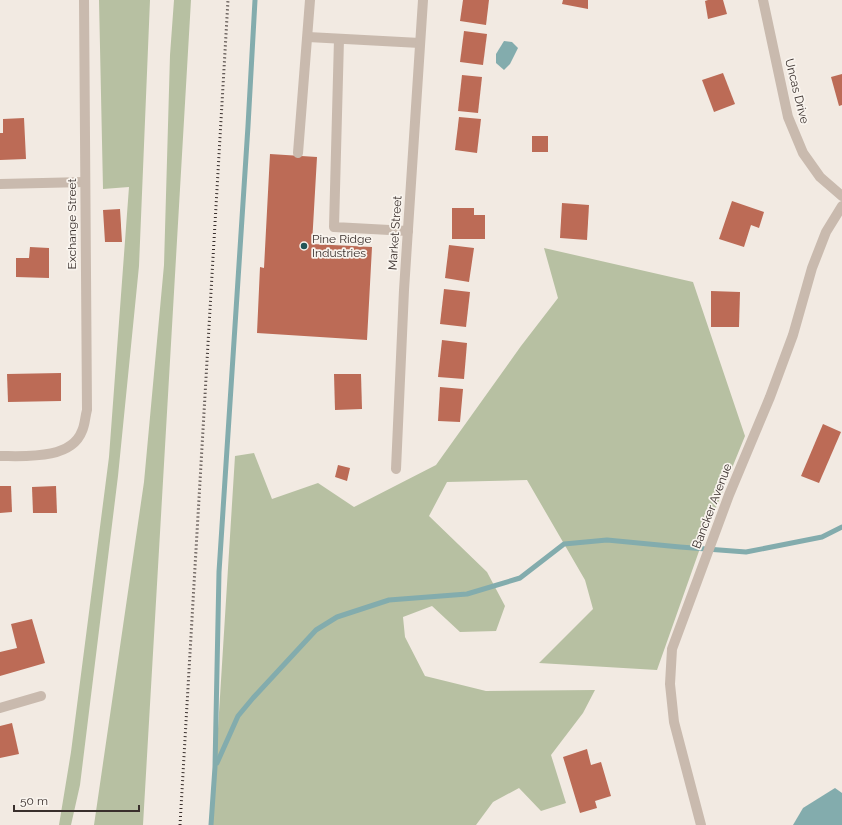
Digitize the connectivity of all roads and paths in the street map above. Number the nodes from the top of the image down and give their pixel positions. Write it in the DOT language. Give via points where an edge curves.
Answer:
graph roads {
  1 [pos="84,0"];
  2 [pos="310,0"];
  3 [pos="423,0"];
  4 [pos="763,0"];
  5 [pos="308,37"];
  6 [pos="340,39"];
  7 [pos="420,43"];
  8 [pos="298,153"];
  9 [pos="85,182"];
  10 [pos="0,184"];
  11 [pos="842,196"];
  12 [pos="842,206"];
  13 [pos="408,231"];
  14 [pos="0,456"];
  15 [pos="396,469"];
  16 [pos="41,696"];
  17 [pos="0,708"];
  18 [pos="701,825"];
  1 -- 9 [label="street, Exchange Street"];
  2 -- 5 [label="street"];
  3 -- 7 [label="street, Market Street"];
  4 -- 11 [label="street, Uncas Drive" via="788,117 804,153 820,177"];
  5 -- 6 [label="street"];
  5 -- 8 [label="street"];
  6 -- 7 [label="street"];
  6 -- 13 [label="street" via="334,227"];
  7 -- 13 [label="street, Market Street"];
  9 -- 10 [label="street"];
  9 -- 14 [label="street, Exchange Street" via="87,410 82,432 73,445 55,453 38,456"];
  12 -- 18 [label="street, Bancker Avenue" via="826,232 812,268 793,335 712,538 672,649 670,684 674,722"];
  13 -- 15 [label="street, Market Street"];
  16 -- 17 [label="street"];
}
